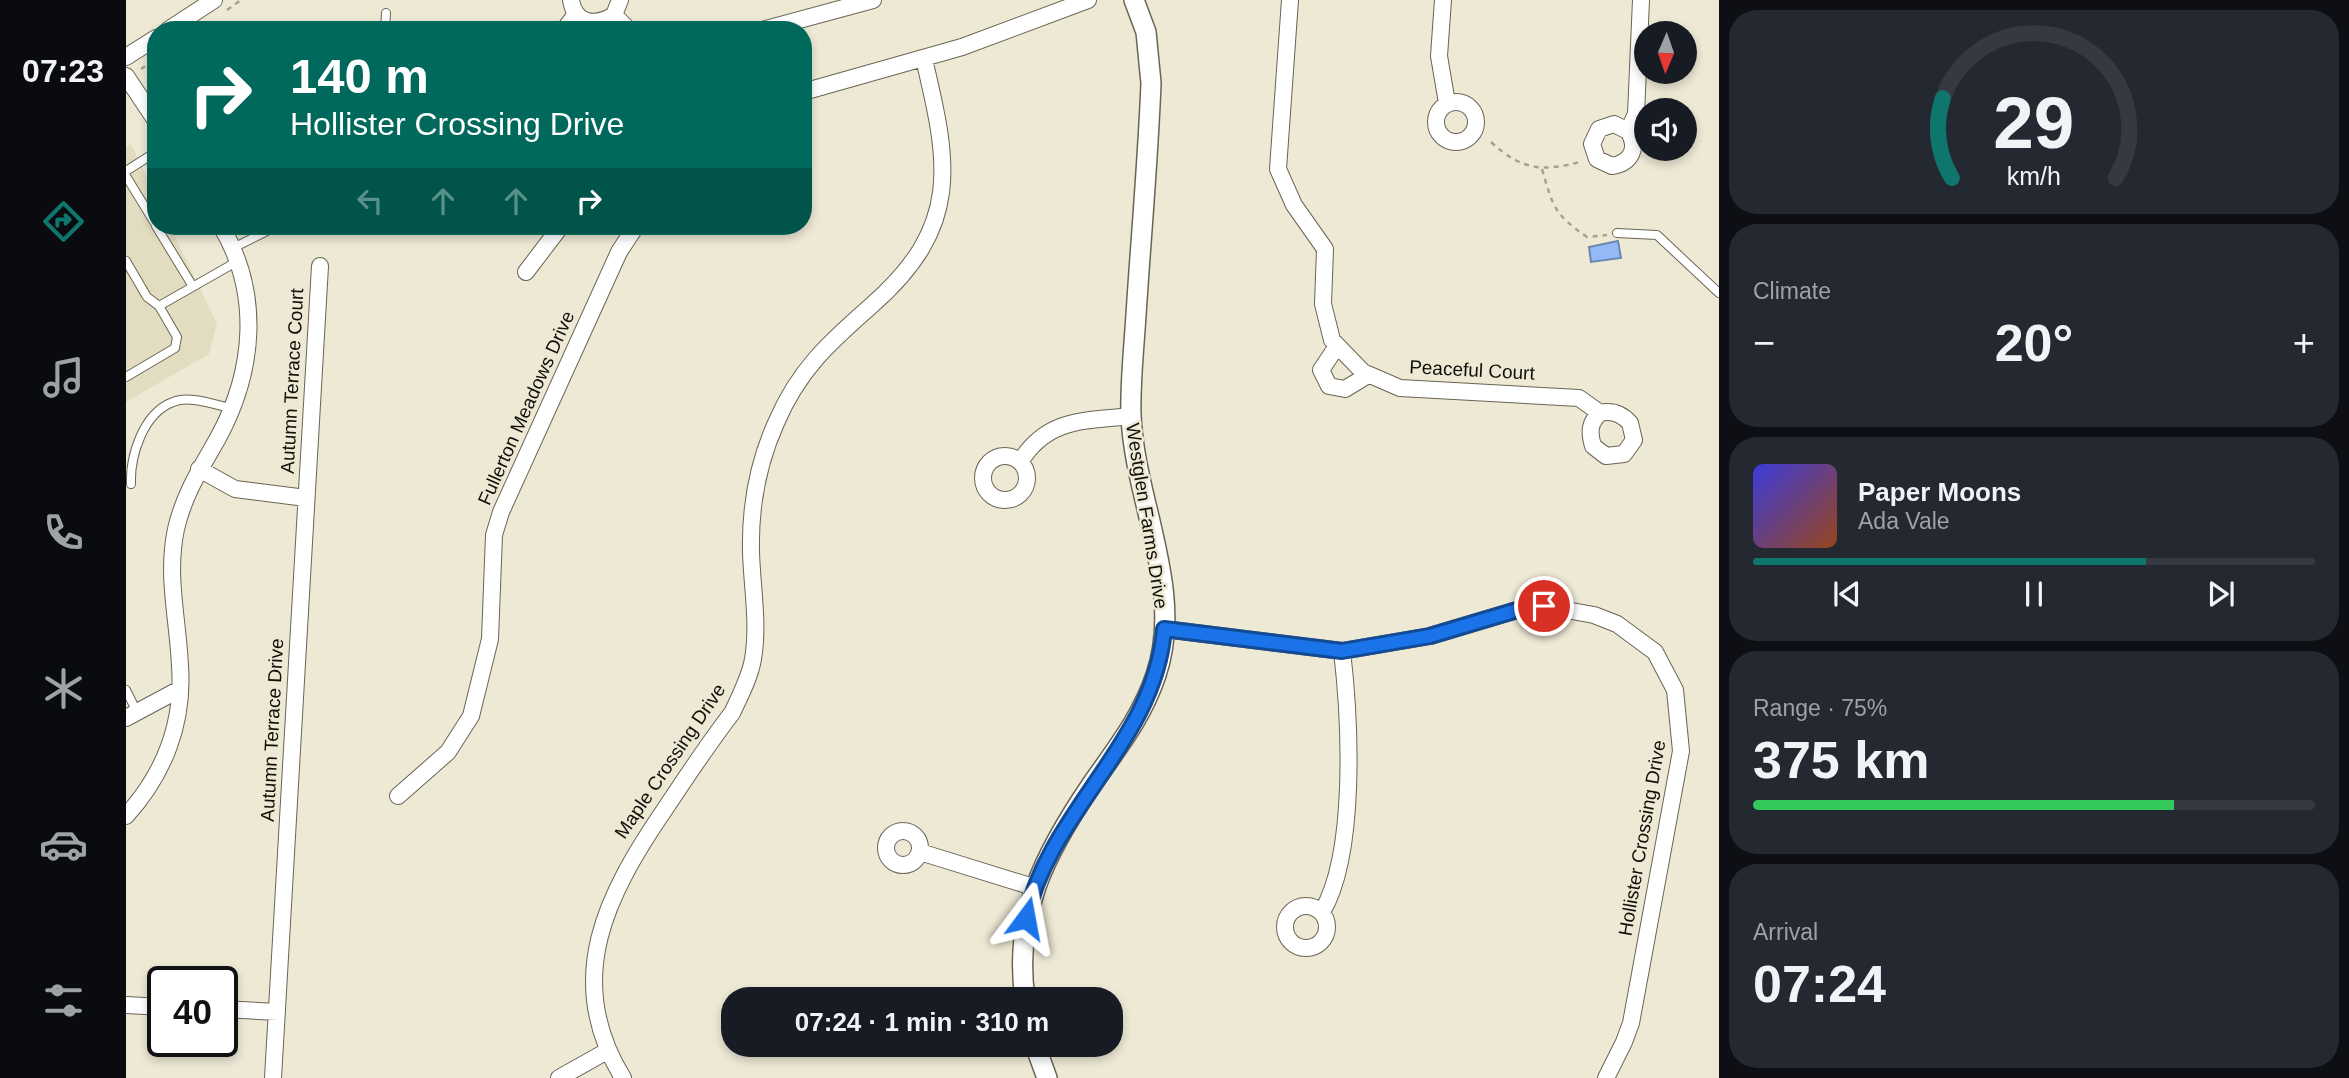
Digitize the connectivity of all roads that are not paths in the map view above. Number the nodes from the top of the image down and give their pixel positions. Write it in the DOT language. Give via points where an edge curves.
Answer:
graph roads {
  1 [pos="214,0"];
  2 [pos="873,0"];
  3 [pos="1088,0"];
  4 [pos="1134,0"];
  5 [pos="1290,0"];
  6 [pos="1443,0"];
  7 [pos="1641,0"];
  8 [pos="574,7"];
  9 [pos="617,8"];
  10 [pos="386,13"];
  11 [pos="182,21"];
  12 [pos="386,21"];
  13 [pos="588,21"];
  14 [pos="601,21"];
  15 [pos="795,21"];
  16 [pos="147,44"];
  17 [pos="126,57"];
  18 [pos="924,59"];
  19 [pos="133,72"];
  20 [pos="812,90"];
  21 [pos="147,102"];
  22 [pos="1447,103"];
  23 [pos="1629,131"];
  24 [pos="147,159"];
  25 [pos="126,174"];
  26 [pos="147,210"];
  27 [pos="1617,233"];
  28 [pos="162,235"];
  29 [pos="225,235"];
  30 [pos="264,235"];
  31 [pos="554,235"];
  32 [pos="630,235"];
  33 [pos="236,255"];
  34 [pos="126,261"];
  35 [pos="320,266"];
  36 [pos="526,272"];
  37 [pos="192,285"];
  38 [pos="1719,293"];
  39 [pos="159,306"];
  40 [pos="1337,346"];
  41 [pos="1368,374"];
  42 [pos="126,377"];
  43 [pos="232,408"];
  44 [pos="1600,413"];
  45 [pos="1131,415"];
  46 [pos="1020,462"];
  47 [pos="199,469"];
  48 [pos="131,484"];
  49 [pos="306,498"];
  50 [pos="1164,629"];
  51 [pos="1342,651"];
  52 [pos="180,689"];
  53 [pos="126,690"];
  54 [pos="131,715"];
  55 [pos="398,796"];
  56 [pos="126,816"];
  57 [pos="920,852"];
  58 [pos="1033,887"];
  59 [pos="1322,912"];
  60 [pos="1024,987"];
  61 [pos="126,1005"];
  62 [pos="147,1006"];
  63 [pos="238,1010"];
  64 [pos="277,1012"];
  65 [pos="607,1051"];
  66 [pos="1039,1057"];
  67 [pos="273,1078"];
  68 [pos="559,1078"];
  69 [pos="624,1078"];
  70 [pos="1046,1078"];
  71 [pos="1606,1078"];
  1 -- 11 [label="street"];
  2 -- 15 [label="street"];
  3 -- 18 [label="street"];
  4 -- 45 [label="street, Westglen Farms Drive" via="1146,32 1151,83"];
  5 -- 40 [label="street, Peaceful Court" via="1278,169 1294,205 1325,249 1325,318"];
  6 -- 22 [label="street" via="1439,56"];
  7 -- 23 [label="street" via="1636,114"];
  8 -- 13 [label="street"];
  9 -- 14 [label="street"];
  10 -- 12 [label="lane"];
  16 -- 17 [label="street"];
  18 -- 20 [label="street"];
  18 -- 65 [label="street, Maple Crossing Drive" via="944,159 936,221 898,281 809,365 776,422 753,503 753,659 732,713 627,864 608,904 600,928 595,995"];
  19 -- 21 [label="street"];
  24 -- 25 [label="lane"];
  25 -- 26 [label="lane"];
  27 -- 38 [label="lane" via="1657,235"];
  28 -- 37 [label="lane"];
  29 -- 33 [label="street"];
  30 -- 33 [label="lane"];
  31 -- 36 [label="street"];
  32 -- 55 [label="street, Fullerton Meadows Drive" via="501,512 494,535 491,639 471,716 448,752"];
  33 -- 37 [label="lane"];
  33 -- 43 [label="street" via="248,301 249,338 242,385"];
  34 -- 39 [label="lane" via="146,297"];
  35 -- 49 [label="street, Autumn Terrace Court"];
  37 -- 39 [label="lane"];
  39 -- 42 [label="lane" via="177,337 175,348"];
  40 -- 41 [label="street, Peaceful Court"];
  40 -- 41 [label="street" via="1321,370 1329,386 1345,389"];
  41 -- 44 [label="street, Peaceful Court" via="1400,388 1579,398"];
  43 -- 47 [label="street"];
  43 -- 48 [label="lane" via="188,399 172,402 155,414 134,451"];
  45 -- 46 [label="street" via="1056,427 1031,445"];
  45 -- 50 [label="street, Westglen Farms Drive" via="1162,588"];
  47 -- 49 [label="street" via="235,489"];
  47 -- 52 [label="street" via="189,486 172,555"];
  49 -- 64 [label="street, Autumn Terrace Drive"];
  50 -- 51 [label="street, Hollister Crossing Drive"];
  50 -- 58 [label="street, Westglen Farms Drive" via="1162,655 1146,701 1123,744 1049,853"];
  51 -- 59 [label="street" via="1348,709 1346,809 1331,897"];
  51 -- 71 [label="street, Hollister Crossing Drive" via="1430,636 1544,606 1617,624 1655,652 1675,690 1681,751 1630,1023"];
  52 -- 54 [label="street"];
  52 -- 56 [label="street" via="171,744 143,797"];
  53 -- 54 [label="lane"];
  57 -- 58 [label="street"];
  58 -- 60 [label="street, Westglen Farms Drive" via="1022,953"];
  61 -- 62 [label="street"];
  63 -- 64 [label="street"];
  64 -- 67 [label="street, Autumn Terrace Drive"];
  65 -- 68 [label="street"];
  65 -- 69 [label="street, Maple Crossing Drive"];
  66 -- 70 [label="street"];
}
